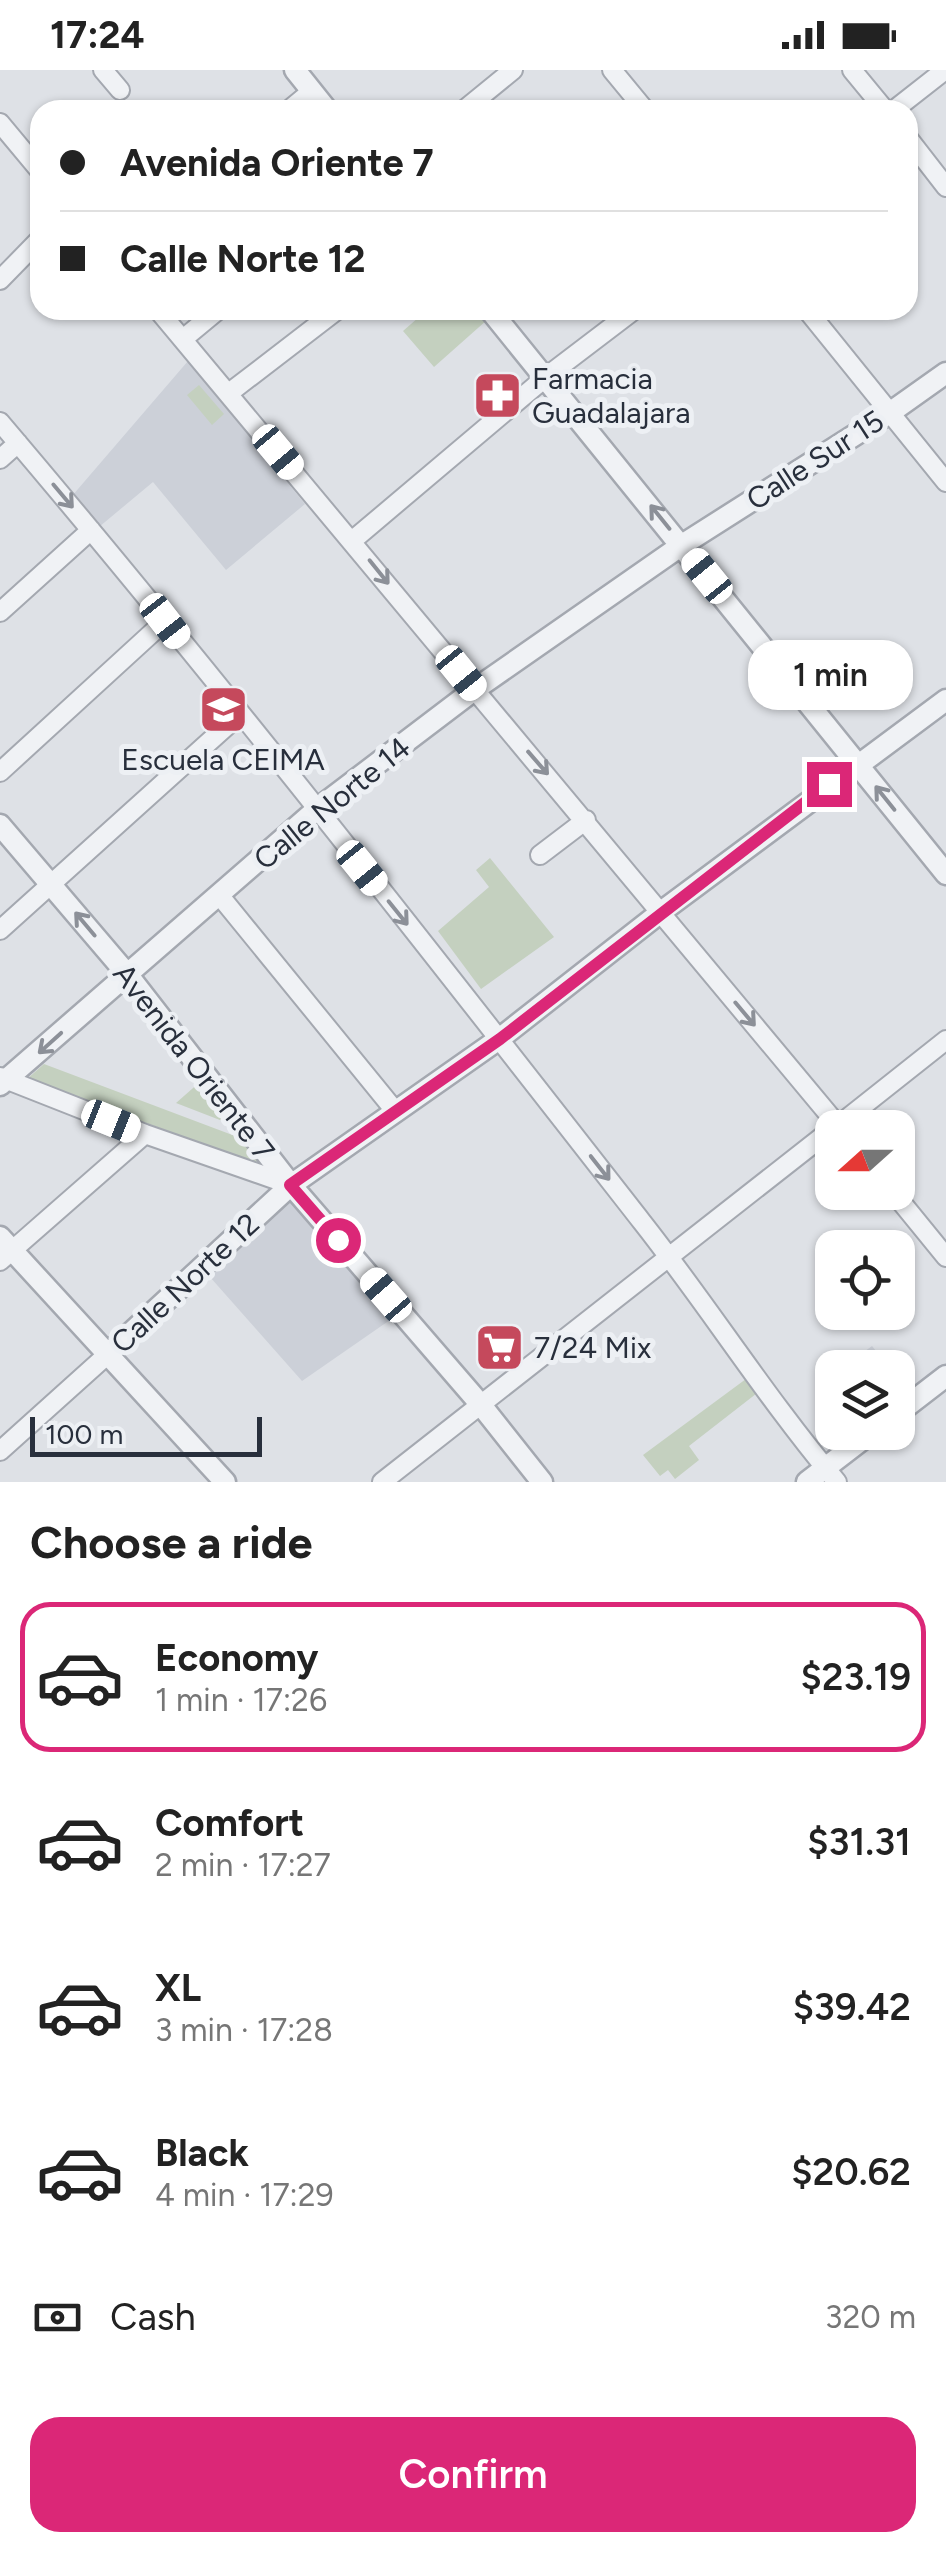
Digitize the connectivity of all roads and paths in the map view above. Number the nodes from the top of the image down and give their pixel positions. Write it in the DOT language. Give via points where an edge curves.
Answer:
graph roads {
  1 [pos="103,70"];
  2 [pos="294,70"];
  3 [pos="513,70"];
  4 [pos="612,70"];
  5 [pos="852,70"];
  6 [pos="944,70"];
  7 [pos="120,90"];
  8 [pos="312,91"];
  9 [pos="301,100"];
  10 [pos="319,100"];
  11 [pos="476,100"];
  12 [pos="637,100"];
  13 [pos="878,100"];
  14 [pos="906,100"];
  15 [pos="0,124"];
  16 [pos="918,151"];
  17 [pos="30,159"];
  18 [pos="946,187"];
  19 [pos="30,249"];
  20 [pos="0,280"];
  21 [pos="167,320"];
  22 [pos="206,320"];
  23 [pos="324,320"];
  24 [pos="498,320"];
  25 [pos="621,320"];
  26 [pos="816,320"];
  27 [pos="183,339"];
  28 [pos="946,372"];
  29 [pos="546,378"];
  30 [pos="228,393"];
  31 [pos="891,412"];
  32 [pos="0,422"];
  33 [pos="18,443"];
  34 [pos="0,458"];
  35 [pos="946,482"];
  36 [pos="91,530"];
  37 [pos="353,540"];
  38 [pos="682,544"];
  39 [pos="0,612"];
  40 [pos="165,621"];
  41 [pos="474,690"];
  42 [pos="946,700"];
  43 [pos="240,714"];
  44 [pos="857,763"];
  45 [pos="0,772"];
  46 [pos="316,810"];
  47 [pos="586,820"];
  48 [pos="0,825"];
  49 [pos="540,855"];
  50 [pos="946,874"];
  51 [pos="53,885"];
  52 [pos="220,896"];
  53 [pos="661,912"];
  54 [pos="0,930"];
  55 [pos="127,974"];
  56 [pos="500,1039"];
  57 [pos="946,1040"];
  58 [pos="2,1080"];
  59 [pos="822,1110"];
  60 [pos="857,1110"];
  61 [pos="396,1112"];
  62 [pos="146,1134"];
  63 [pos="815,1143"];
  64 [pos="290,1185"];
  65 [pos="908,1210"];
  66 [pos="4,1250"];
  67 [pos="669,1256"];
  68 [pos="946,1257"];
  69 [pos="108,1354"];
  70 [pos="946,1376"];
  71 [pos="915,1400"];
  72 [pos="481,1405"];
  73 [pos="855,1450"];
  74 [pos="0,1451"];
  75 [pos="831,1475"];
  76 [pos="225,1482"];
  77 [pos="382,1482"];
  78 [pos="542,1482"];
  79 [pos="807,1482"];
  1 -- 7 [label="street"];
  2 -- 8 [label="street"];
  3 -- 11 [label="street"];
  4 -- 12 [label="street"];
  5 -- 13 [label="street"];
  6 -- 14 [label="street"];
  8 -- 9 [label="street"];
  8 -- 10 [label="street"];
  15 -- 17 [label="street"];
  16 -- 18 [label="street"];
  19 -- 20 [label="street"];
  21 -- 27 [label="street"];
  22 -- 27 [label="street"];
  23 -- 30 [label="street"];
  24 -- 29 [label="street"];
  25 -- 29 [label="street"];
  26 -- 31 [label="street"];
  27 -- 30 [label="street"];
  28 -- 31 [label="street, Calle Sur 15"];
  29 -- 37 [label="street"];
  38 -- 29 [label="street, one-way"];
  30 -- 37 [label="street"];
  31 -- 35 [label="street"];
  31 -- 38 [label="street, Calle Sur 15"];
  32 -- 33 [label="street"];
  33 -- 34 [label="street"];
  33 -- 36 [label="street, one-way"];
  36 -- 39 [label="street"];
  36 -- 40 [label="street"];
  37 -- 41 [label="street, one-way"];
  38 -- 41 [label="street, Calle Norte 14"];
  38 -- 44 [label="street"];
  40 -- 43 [label="street"];
  40 -- 45 [label="street"];
  41 -- 46 [label="street, Calle Norte 14"];
  41 -- 47 [label="street, one-way"];
  42 -- 44 [label="street, Calle Norte 12"];
  43 -- 46 [label="street"];
  43 -- 51 [label="street"];
  50 -- 44 [label="street, one-way"];
  44 -- 53 [label="street, Calle Norte 12"];
  46 -- 52 [label="street, Calle Norte 14"];
  46 -- 56 [label="street, one-way"];
  47 -- 49 [label="street"];
  47 -- 53 [label="street"];
  48 -- 51 [label="street, Avenida Oriente 7"];
  51 -- 54 [label="street"];
  55 -- 51 [label="street, Avenida Oriente 7, one-way"];
  52 -- 55 [label="street, Calle Norte 14"];
  52 -- 61 [label="street"];
  53 -- 56 [label="street, Calle Norte 12"];
  53 -- 59 [label="street, one-way"];
  55 -- 58 [label="street, Calle Norte 14, one-way"];
  55 -- 64 [label="street, Avenida Oriente 7"];
  56 -- 61 [label="street, Calle Norte 12"];
  56 -- 67 [label="street, one-way"];
  57 -- 60 [label="street"];
  58 -- 62 [label="street"];
  61 -- 64 [label="street, Calle Norte 12"];
  62 -- 64 [label="street"];
  62 -- 66 [label="street"];
  63 -- 67 [label="street"];
  64 -- 69 [label="street, Calle Norte 12"];
  64 -- 72 [label="street, Avenida Oriente 7"];
  65 -- 68 [label="street"];
  66 -- 69 [label="street"];
  67 -- 72 [label="street"];
  67 -- 75 [label="street"];
  69 -- 74 [label="street, Calle Norte 12"];
  69 -- 76 [label="street"];
  70 -- 71 [label="street"];
  72 -- 77 [label="street"];
  72 -- 78 [label="street, Avenida Oriente 7"];
  73 -- 75 [label="street"];
  75 -- 79 [label="street"];
}
